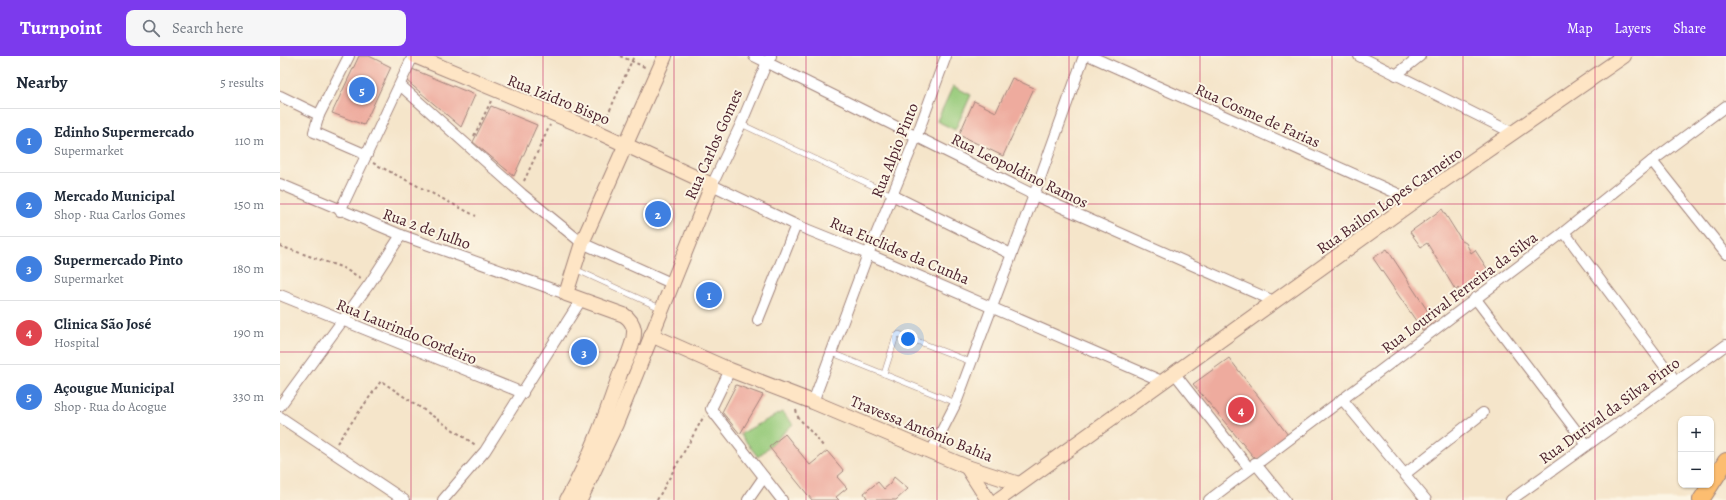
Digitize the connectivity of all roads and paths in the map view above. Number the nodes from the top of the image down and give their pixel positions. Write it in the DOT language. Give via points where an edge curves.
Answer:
graph roads {
  1 [pos="350,56"];
  2 [pos="414,56"];
  3 [pos="620,56"];
  4 [pos="634,56"];
  5 [pos="665,56"];
  6 [pos="754,56"];
  7 [pos="946,56"];
  8 [pos="1084,56"];
  9 [pos="1090,56"];
  10 [pos="1358,56"];
  11 [pos="1420,56"];
  12 [pos="1624,56"];
  13 [pos="769,59"];
  14 [pos="632,62"];
  15 [pos="657,72"];
  16 [pos="1396,75"];
  17 [pos="400,85"];
  18 [pos="496,91"];
  19 [pos="280,96"];
  20 [pos="1726,106"];
  21 [pos="319,115"];
  22 [pos="554,115"];
  23 [pos="741,124"];
  24 [pos="600,133"];
  25 [pos="1513,133"];
  26 [pos="917,136"];
  27 [pos="625,144"];
  28 [pos="469,146"];
  29 [pos="366,157"];
  30 [pos="1652,161"];
  31 [pos="280,184"];
  32 [pos="712,185"];
  33 [pos="519,191"];
  34 [pos="892,195"];
  35 [pos="1034,195"];
  36 [pos="1414,201"];
  37 [pos="340,211"];
  38 [pos="476,216"];
  39 [pos="796,225"];
  40 [pos="1564,232"];
  41 [pos="401,236"];
  42 [pos="582,243"];
  43 [pos="280,246"];
  44 [pos="868,254"];
  45 [pos="1011,254"];
  46 [pos="1726,254"];
  47 [pos="575,269"];
  48 [pos="370,283"];
  49 [pos="672,283"];
  50 [pos="566,294"];
  51 [pos="280,296"];
  52 [pos="1475,298"];
  53 [pos="581,300"];
  54 [pos="1276,302"];
  55 [pos="991,308"];
  56 [pos="661,309"];
  57 [pos="758,320"];
  58 [pos="341,321"];
  59 [pos="651,335"];
  60 [pos="1726,344"];
  61 [pos="832,353"];
  62 [pos="971,362"];
  63 [pos="730,370"];
  64 [pos="884,374"];
  65 [pos="1170,378"];
  66 [pos="1675,380"];
  67 [pos="523,393"];
  68 [pos="798,396"];
  69 [pos="1342,399"];
  70 [pos="813,402"];
  71 [pos="956,403"];
  72 [pos="280,406"];
  73 [pos="711,409"];
  74 [pos="1483,413"];
  75 [pos="280,417"];
  76 [pos="1587,445"];
  77 [pos="824,447"];
  78 [pos="332,450"];
  79 [pos="485,451"];
  80 [pos="931,452"];
  81 [pos="1726,461"];
  82 [pos="1252,466"];
  83 [pos="967,467"];
  84 [pos="1405,474"];
  85 [pos="764,477"];
  86 [pos="1019,484"];
  87 [pos="404,500"];
  88 [pos="443,500"];
  89 [pos="567,500"];
  90 [pos="580,500"];
  91 [pos="656,500"];
  92 [pos="748,500"];
  93 [pos="782,500"];
  94 [pos="988,500"];
  95 [pos="998,500"];
  96 [pos="1209,500"];
  97 [pos="1284,500"];
  98 [pos="1426,500"];
  99 [pos="1511,500"];
  100 [pos="1701,500"];
  1 -- 21 [label="street"];
  2 -- 17 [label="street"];
  2 -- 18 [label="street, Rua Izidro Bispo"];
  3 -- 14 [label="path"];
  4 -- 14 [label="path"];
  5 -- 15 [label="street"];
  6 -- 13 [label="street, Rua Leopoldino Ramos"];
  7 -- 26 [label="street, Rua Alpio Pinto"];
  8 -- 35 [label="street"];
  9 -- 36 [label="street, Rua Cosme de Farias"];
  10 -- 16 [label="street"];
  11 -- 16 [label="street"];
  12 -- 25 [label="street, Rua Bailon Lopes Carneiro"];
  13 -- 23 [label="street, Rua Carlos Gomes"];
  13 -- 26 [label="street, Rua Leopoldino Ramos"];
  14 -- 15 [label="path"];
  14 -- 24 [label="path"];
  15 -- 27 [label="street"];
  16 -- 25 [label="street"];
  17 -- 28 [label="street"];
  17 -- 29 [label="street"];
  18 -- 22 [label="street, Rua Izidro Bispo"];
  18 -- 28 [label="path"];
  19 -- 21 [label="street"];
  20 -- 30 [label="street, Rua Lourival Ferreira da Silva"];
  21 -- 29 [label="street" via="314,132"];
  22 -- 24 [label="street, Rua Izidro Bispo"];
  22 -- 33 [label="path"];
  23 -- 32 [label="street, Rua Carlos Gomes"];
  23 -- 34 [label="lane"];
  24 -- 27 [label="street, Rua Izidro Bispo"];
  25 -- 36 [label="street, Rua Bailon Lopes Carneiro"];
  26 -- 34 [label="street, Rua Alpio Pinto"];
  26 -- 35 [label="street, Rua Leopoldino Ramos"];
  27 -- 32 [label="street, Rua Euclides da Cunha"];
  27 -- 42 [label="street"];
  28 -- 33 [label="street"];
  29 -- 37 [label="street"];
  29 -- 38 [label="path"];
  30 -- 40 [label="street, Rua Lourival Ferreira da Silva"];
  30 -- 46 [label="street"];
  31 -- 37 [label="street, Rua 2 de Julho"];
  32 -- 39 [label="street, Rua Euclides da Cunha"];
  32 -- 49 [label="street, Rua Carlos Gomes"];
  33 -- 42 [label="street"];
  34 -- 44 [label="street, Rua Alpio Pinto"];
  34 -- 45 [label="street"];
  35 -- 45 [label="street"];
  35 -- 54 [label="street, Rua Leopoldino Ramos"];
  36 -- 54 [label="street, Rua Bailon Lopes Carneiro"];
  37 -- 41 [label="street, Rua 2 de Julho"];
  39 -- 44 [label="street, Rua Euclides da Cunha"];
  39 -- 57 [label="street"];
  40 -- 52 [label="street, Rua Lourival Ferreira da Silva"];
  40 -- 66 [label="street"];
  41 -- 48 [label="street"];
  41 -- 50 [label="street, Rua 2 de Julho"];
  42 -- 47 [label="street"];
  42 -- 49 [label="street"];
  43 -- 48 [label="path" via="341,268"];
  44 -- 55 [label="street, Rua Euclides da Cunha"];
  44 -- 61 [label="street"];
  45 -- 55 [label="street"];
  47 -- 50 [label="street"];
  47 -- 56 [label="lane"];
  48 -- 58 [label="street"];
  49 -- 56 [label="street, Rua Carlos Gomes"];
  50 -- 53 [label="street"];
  51 -- 58 [label="street, Rua Laurindo Cordeiro"];
  52 -- 69 [label="street, Rua Lourival Ferreira da Silva"];
  52 -- 76 [label="street"];
  53 -- 67 [label="street"];
  53 -- 89 [label="street" via="629,318 633,335 604,420 586,464"];
  54 -- 65 [label="street, Rua Bailon Lopes Carneiro"];
  55 -- 62 [label="street"];
  55 -- 65 [label="street, Rua Euclides da Cunha"];
  56 -- 59 [label="street, Rua Carlos Gomes"];
  58 -- 67 [label="street, Rua Laurindo Cordeiro"];
  58 -- 72 [label="street"];
  59 -- 63 [label="street, Travessa Antônio Bahia"];
  59 -- 90 [label="street, Rua Carlos Gomes" via="616,424"];
  60 -- 66 [label="street, Rua Durival da Silva Pinto"];
  61 -- 64 [label="lane"];
  61 -- 70 [label="street"];
  62 -- 64 [label="lane" via="899,334 896,336"];
  62 -- 71 [label="street"];
  63 -- 68 [label="street, Travessa Antônio Bahia"];
  63 -- 73 [label="street"];
  64 -- 71 [label="lane"];
  65 -- 82 [label="street"];
  65 -- 86 [label="street, Rua Bailon Lopes Carneiro"];
  66 -- 76 [label="street, Rua Durival da Silva Pinto"];
  67 -- 79 [label="street"];
  68 -- 70 [label="street, Travessa Antônio Bahia"];
  68 -- 77 [label="path" via="796,414"];
  69 -- 82 [label="street, Rua Lourival Ferreira da Silva"];
  69 -- 84 [label="street"];
  70 -- 80 [label="street, Travessa Antônio Bahia"];
  71 -- 80 [label="street"];
  73 -- 85 [label="street"];
  73 -- 91 [label="path" via="701,419"];
  74 -- 84 [label="street"];
  75 -- 78 [label="street"];
  76 -- 99 [label="street, Rua Durival da Silva Pinto"];
  78 -- 79 [label="path" via="381,381"];
  78 -- 87 [label="street"];
  79 -- 88 [label="street"];
  80 -- 83 [label="street, Travessa Antônio Bahia"];
  81 -- 100 [label="main road"];
  82 -- 96 [label="street, Rua Lourival Ferreira da Silva"];
  82 -- 97 [label="street"];
  83 -- 86 [label="street, Travessa Antônio Bahia"];
  83 -- 94 [label="street"];
  84 -- 98 [label="street"];
  85 -- 92 [label="street"];
  85 -- 93 [label="street"];
  86 -- 95 [label="street, Rua Bailon Lopes Carneiro"];
}
